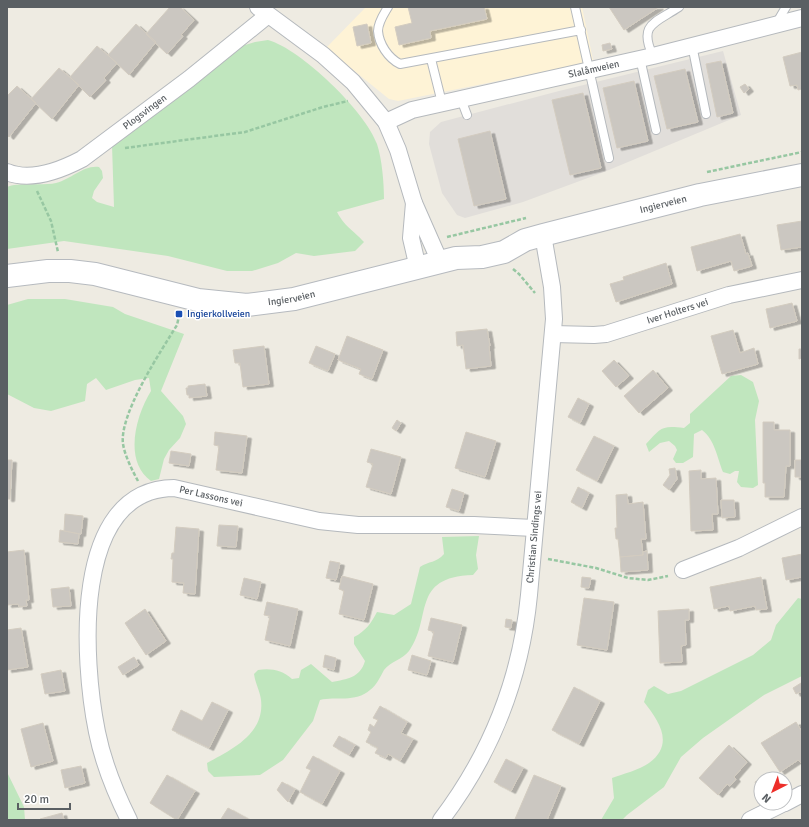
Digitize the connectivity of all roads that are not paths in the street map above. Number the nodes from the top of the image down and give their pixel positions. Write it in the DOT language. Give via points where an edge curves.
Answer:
graph roads {
  1 [pos="388,7"];
  2 [pos="575,7"];
  3 [pos="678,7"];
  4 [pos="786,7"];
  5 [pos="263,11"];
  6 [pos="802,18"];
  7 [pos="776,24"];
  8 [pos="580,30"];
  9 [pos="692,45"];
  10 [pos="647,57"];
  11 [pos="431,59"];
  12 [pos="590,70"];
  13 [pos="461,99"];
  14 [pos="442,103"];
  15 [pos="706,114"];
  16 [pos="467,115"];
  17 [pos="386,122"];
  18 [pos="656,130"];
  19 [pos="609,158"];
  20 [pos="7,172"];
  21 [pos="802,174"];
  22 [pos="414,203"];
  23 [pos="534,238"];
  24 [pos="448,260"];
  25 [pos="418,268"];
  26 [pos="7,276"];
  27 [pos="802,280"];
  28 [pos="553,334"];
  29 [pos="802,517"];
  30 [pos="534,528"];
  31 [pos="683,570"];
  32 [pos="802,794"];
  33 [pos="793,799"];
  34 [pos="769,811"];
  35 [pos="129,820"];
  36 [pos="441,820"];
  37 [pos="750,820"];
  1 -- 11 [label="lane" via="378,31 386,54 400,64"];
  2 -- 8 [label="lane"];
  3 -- 10 [label="lane" via="648,28"];
  4 -- 7 [label="lane"];
  5 -- 17 [label="street" via="323,55 352,82"];
  5 -- 20 [label="street, Plogsvingen" via="234,44 98,149 66,168 32,175"];
  6 -- 7 [label="street, Slalåmveien"];
  7 -- 9 [label="street, Slalåmveien"];
  8 -- 11 [label="lane"];
  8 -- 12 [label="lane"];
  9 -- 10 [label="street, Slalåmveien"];
  9 -- 15 [label="lane"];
  10 -- 12 [label="street, Slalåmveien"];
  10 -- 18 [label="lane"];
  11 -- 14 [label="lane"];
  12 -- 13 [label="street, Slalåmveien"];
  12 -- 19 [label="lane"];
  13 -- 14 [label="street, Slalåmveien"];
  13 -- 16 [label="lane"];
  14 -- 17 [label="street, Slalåmveien" via="412,110"];
  17 -- 22 [label="street" via="398,150"];
  21 -- 23 [label="main road, Ingierveien" via="714,192"];
  22 -- 24 [label="street"];
  22 -- 25 [label="street" via="411,238"];
  23 -- 24 [label="main road, Ingierveien" via="504,252"];
  23 -- 28 [label="street, Christian Sindings vei" via="552,287"];
  24 -- 25 [label="main road, Ingierveien"];
  25 -- 26 [label="main road, Ingierveien" via="294,299 248,305 198,300 108,277 70,271"];
  27 -- 28 [label="street, Iver Holters vei" via="729,295 606,334"];
  28 -- 30 [label="street, Christian Sindings vei"];
  29 -- 31 [label="street" via="739,548"];
  30 -- 35 [label="street, Per Lassons vei" via="340,524 283,514 174,488 144,494 126,505 107,531 93,580 87,622 89,675 97,732 109,772"];
  30 -- 36 [label="street, Christian Sindings vei" via="524,639 505,706 480,761"];
  32 -- 33 [label="street"];
  34 -- 37 [label="street"];
}
